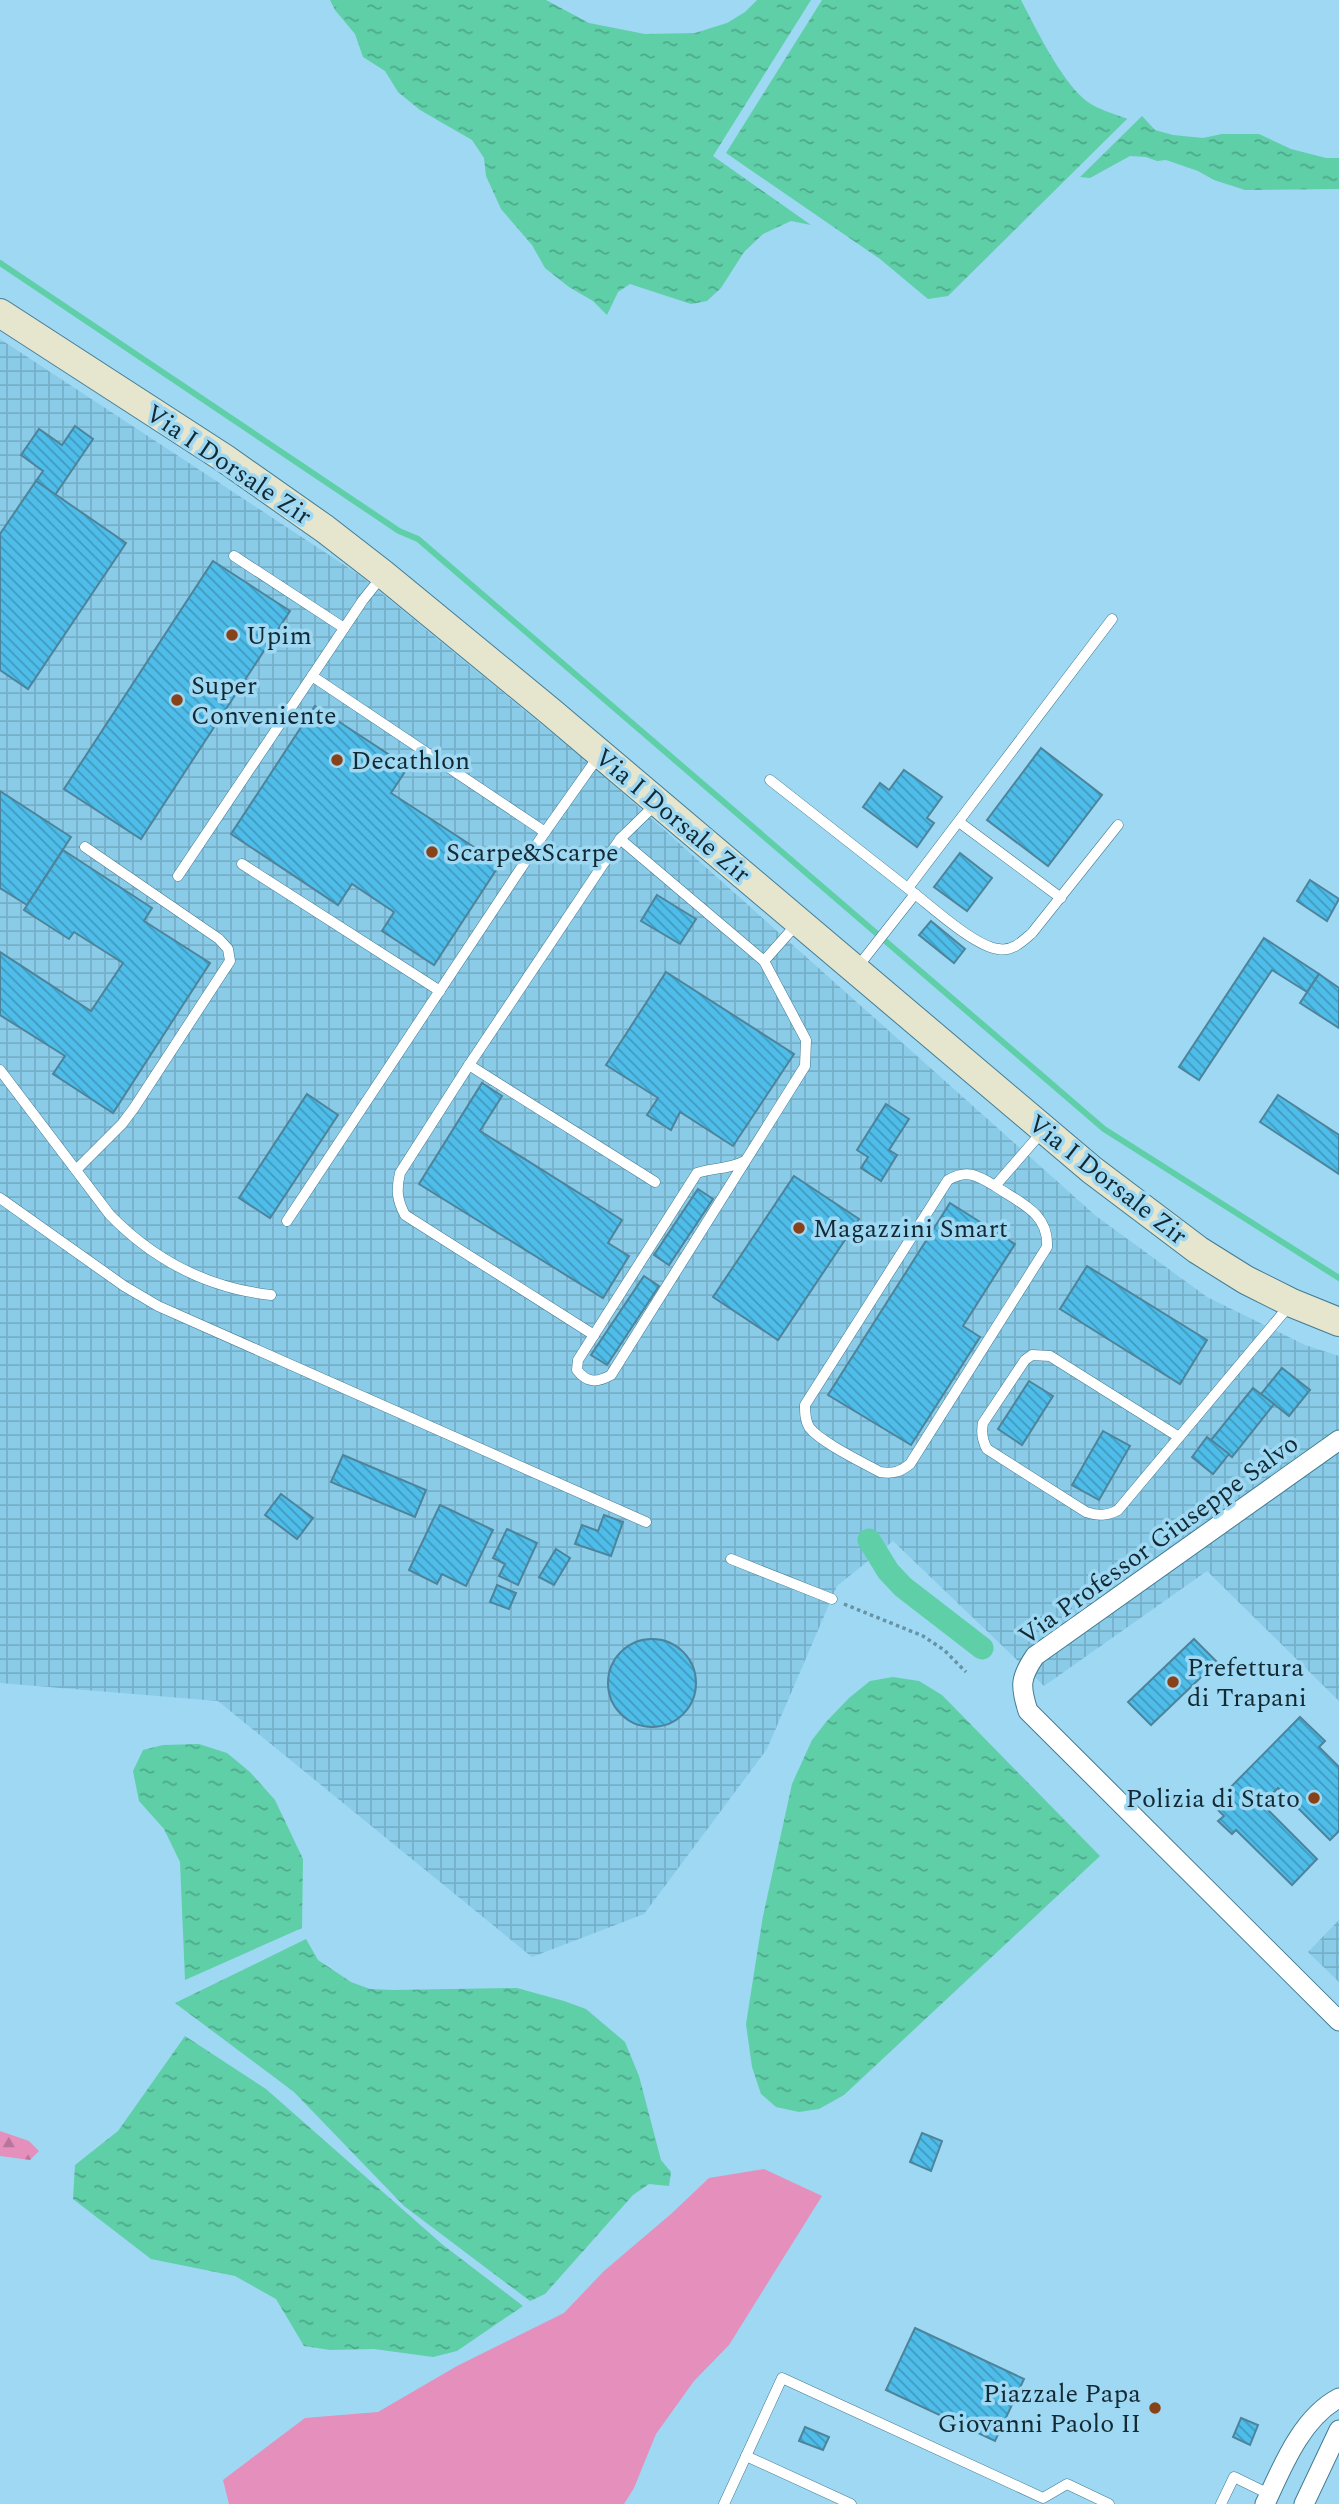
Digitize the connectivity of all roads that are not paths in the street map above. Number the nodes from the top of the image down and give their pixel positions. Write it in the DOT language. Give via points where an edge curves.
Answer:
graph roads {
  1 [pos="0,313"];
  2 [pos="234,556"];
  3 [pos="383,574"];
  4 [pos="1112,619"];
  5 [pos="344,628"];
  6 [pos="312,676"];
  7 [pos="600,754"];
  8 [pos="769,780"];
  9 [pos="658,802"];
  10 [pos="959,822"];
  11 [pos="1118,825"];
  12 [pos="545,832"];
  13 [pos="620,839"];
  14 [pos="85,847"];
  15 [pos="242,864"];
  16 [pos="178,876"];
  17 [pos="911,891"];
  18 [pos="1060,898"];
  19 [pos="799,922"];
  20 [pos="764,961"];
  21 [pos="856,970"];
  22 [pos="440,991"];
  23 [pos="470,1065"];
  24 [pos="0,1070"];
  25 [pos="1045,1129"];
  26 [pos="745,1161"];
  27 [pos="76,1170"];
  28 [pos="655,1182"];
  29 [pos="995,1186"];
  30 [pos="0,1198"];
  31 [pos="287,1221"];
  32 [pos="271,1295"];
  33 [pos="1292,1303"];
  34 [pos="1339,1322"];
  35 [pos="594,1335"];
  36 [pos="1179,1437"];
  37 [pos="1339,1440"];
  38 [pos="646,1522"];
  39 [pos="731,1559"];
  40 [pos="832,1599"];
  41 [pos="1339,2021"];
  42 [pos="1339,2398"];
  43 [pos="1339,2430"];
  44 [pos="746,2456"];
  45 [pos="1042,2498"];
  46 [pos="1267,2499"];
  47 [pos="725,2504"];
  48 [pos="851,2504"];
  49 [pos="1031,2504"];
  50 [pos="1109,2504"];
  51 [pos="1222,2504"];
  52 [pos="1304,2504"];
  1 -- 3 [label="main road, Via I Dorsale Zir" via="224,458"];
  2 -- 5 [label="lane"];
  3 -- 5 [label="lane"];
  3 -- 7 [label="main road, Via I Dorsale Zir"];
  4 -- 10 [label="lane"];
  5 -- 6 [label="lane"];
  6 -- 12 [label="lane"];
  6 -- 16 [label="lane"];
  7 -- 9 [label="main road, Via I Dorsale Zir"];
  7 -- 12 [label="lane"];
  8 -- 17 [label="lane"];
  9 -- 13 [label="lane"];
  9 -- 19 [label="main road, Via I Dorsale Zir"];
  10 -- 17 [label="lane"];
  10 -- 18 [label="lane"];
  11 -- 18 [label="lane"];
  12 -- 22 [label="lane"];
  13 -- 20 [label="lane"];
  13 -- 23 [label="lane"];
  14 -- 27 [label="lane" via="219,939 230,961 134,1108"];
  15 -- 22 [label="lane"];
  17 -- 18 [label="lane" via="979,942 1000,950 1019,945"];
  17 -- 21 [label="lane"];
  19 -- 20 [label="lane"];
  19 -- 21 [label="main road, Via I Dorsale Zir"];
  20 -- 26 [label="lane" via="806,1040 805,1066"];
  21 -- 25 [label="main road, Via I Dorsale Zir"];
  22 -- 31 [label="lane"];
  23 -- 28 [label="lane"];
  23 -- 35 [label="lane" via="400,1173 398,1203 405,1215"];
  24 -- 27 [label="lane"];
  25 -- 29 [label="lane"];
  25 -- 33 [label="main road, Via I Dorsale Zir" via="1198,1250"];
  26 -- 35 [label="lane" via="732,1168 697,1173"];
  26 -- 35 [label="lane" via="611,1375 601,1381 591,1381 577,1370"];
  27 -- 32 [label="lane" via="110,1215 153,1253 212,1282"];
  29 -- 29 [label="lane" via="965,1172 948,1180 805,1405 808,1425 817,1435 880,1472 890,1474 910,1464 1047,1247 1038,1216"];
  30 -- 38 [label="lane" via="158,1306"];
  33 -- 34 [label="main road, Via I Dorsale Zir"];
  33 -- 36 [label="lane"];
  36 -- 36 [label="lane" via="1118,1510 1097,1516 987,1450 982,1433 983,1423 1032,1355 1050,1356"];
  37 -- 41 [label="street, Via Professor Giuseppe Salvo" via="1035,1656 1024,1671 1021,1690 1028,1711"];
  39 -- 40 [label="lane"];
  42 -- 46 [label="street" via="1321,2408 1305,2426"];
  43 -- 52 [label="street"];
  44 -- 45 [label="lane" via="782,2378"];
  44 -- 47 [label="lane"];
  44 -- 48 [label="lane"];
  45 -- 49 [label="lane"];
  45 -- 50 [label="lane" via="1067,2484"];
  46 -- 51 [label="lane" via="1234,2477"];
}
